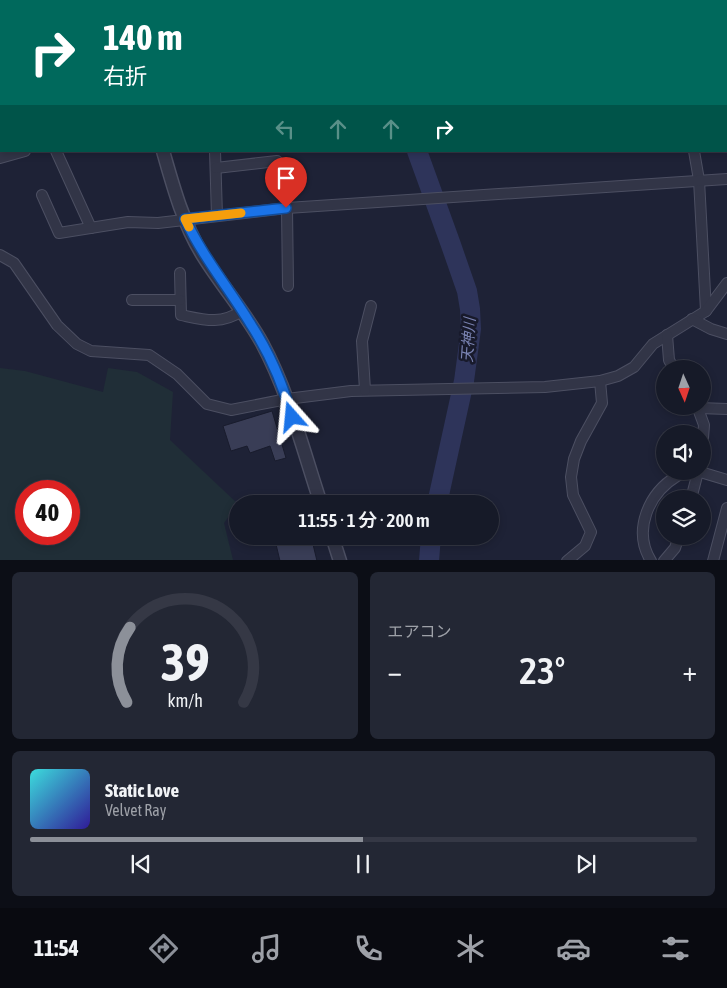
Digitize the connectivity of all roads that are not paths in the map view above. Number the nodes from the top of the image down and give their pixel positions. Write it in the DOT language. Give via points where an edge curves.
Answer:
graph roads {
  1 [pos="21,152"];
  2 [pos="56,152"];
  3 [pos="163,152"];
  4 [pos="215,152"];
  5 [pos="694,152"];
  6 [pos="0,158"];
  7 [pos="277,161"];
  8 [pos="216,168"];
  9 [pos="727,179"];
  10 [pos="698,180"];
  11 [pos="42,195"];
  12 [pos="286,208"];
  13 [pos="217,216"];
  14 [pos="185,219"];
  15 [pos="91,228"];
  16 [pos="0,255"];
  17 [pos="180,273"];
  18 [pos="727,284"];
  19 [pos="288,286"];
  20 [pos="132,300"];
  21 [pos="180,300"];
  22 [pos="371,306"];
  23 [pos="242,311"];
  24 [pos="706,311"];
  25 [pos="692,320"];
  26 [pos="727,334"];
  27 [pos="667,336"];
  28 [pos="669,360"];
  29 [pos="600,381"];
  30 [pos="365,390"];
  31 [pos="287,399"];
  32 [pos="711,408"];
  33 [pos="727,409"];
  34 [pos="711,475"];
  35 [pos="672,480"];
  36 [pos="727,480"];
  37 [pos="318,495"];
  38 [pos="727,508"];
  39 [pos="335,545"];
  40 [pos="676,545"];
  41 [pos="340,560"];
  42 [pos="567,560"];
  43 [pos="651,560"];
  44 [pos="664,560"];
  45 [pos="713,560"];
  1 -- 6 [label="street"];
  2 -- 15 [label="street"];
  3 -- 14 [label="street"];
  4 -- 8 [label="street"];
  5 -- 10 [label="street"];
  7 -- 8 [label="street"];
  8 -- 13 [label="street"];
  9 -- 10 [label="street"];
  10 -- 12 [label="street"];
  10 -- 24 [label="street"];
  11 -- 15 [label="street" via="59,233"];
  12 -- 13 [label="street"];
  12 -- 19 [label="street"];
  13 -- 14 [label="street"];
  14 -- 15 [label="street"];
  14 -- 23 [label="street" via="202,254"];
  16 -- 31 [label="street" via="14,264 57,325 77,344 91,351 150,355 177,374 207,404 231,410"];
  17 -- 21 [label="street"];
  18 -- 24 [label="street"];
  20 -- 21 [label="street"];
  21 -- 23 [label="street" via="181,315 212,321 230,319"];
  22 -- 30 [label="street" via="362,341"];
  23 -- 31 [label="street" via="262,344"];
  24 -- 25 [label="street"];
  25 -- 26 [label="street"];
  25 -- 27 [label="street"];
  27 -- 28 [label="street"];
  27 -- 29 [label="street" via="652,344 634,367"];
  29 -- 30 [label="street" via="545,386"];
  29 -- 42 [label="street" via="602,403 581,441 571,477 573,495 591,532 585,546"];
  30 -- 31 [label="street"];
  31 -- 37 [label="street"];
  32 -- 33 [label="street"];
  34 -- 36 [label="street"];
  35 -- 43 [label="street" via="658,492 643,518 643,538"];
  38 -- 45 [label="street"];
  39 -- 41 [label="street"];
  40 -- 44 [label="street"];
}
